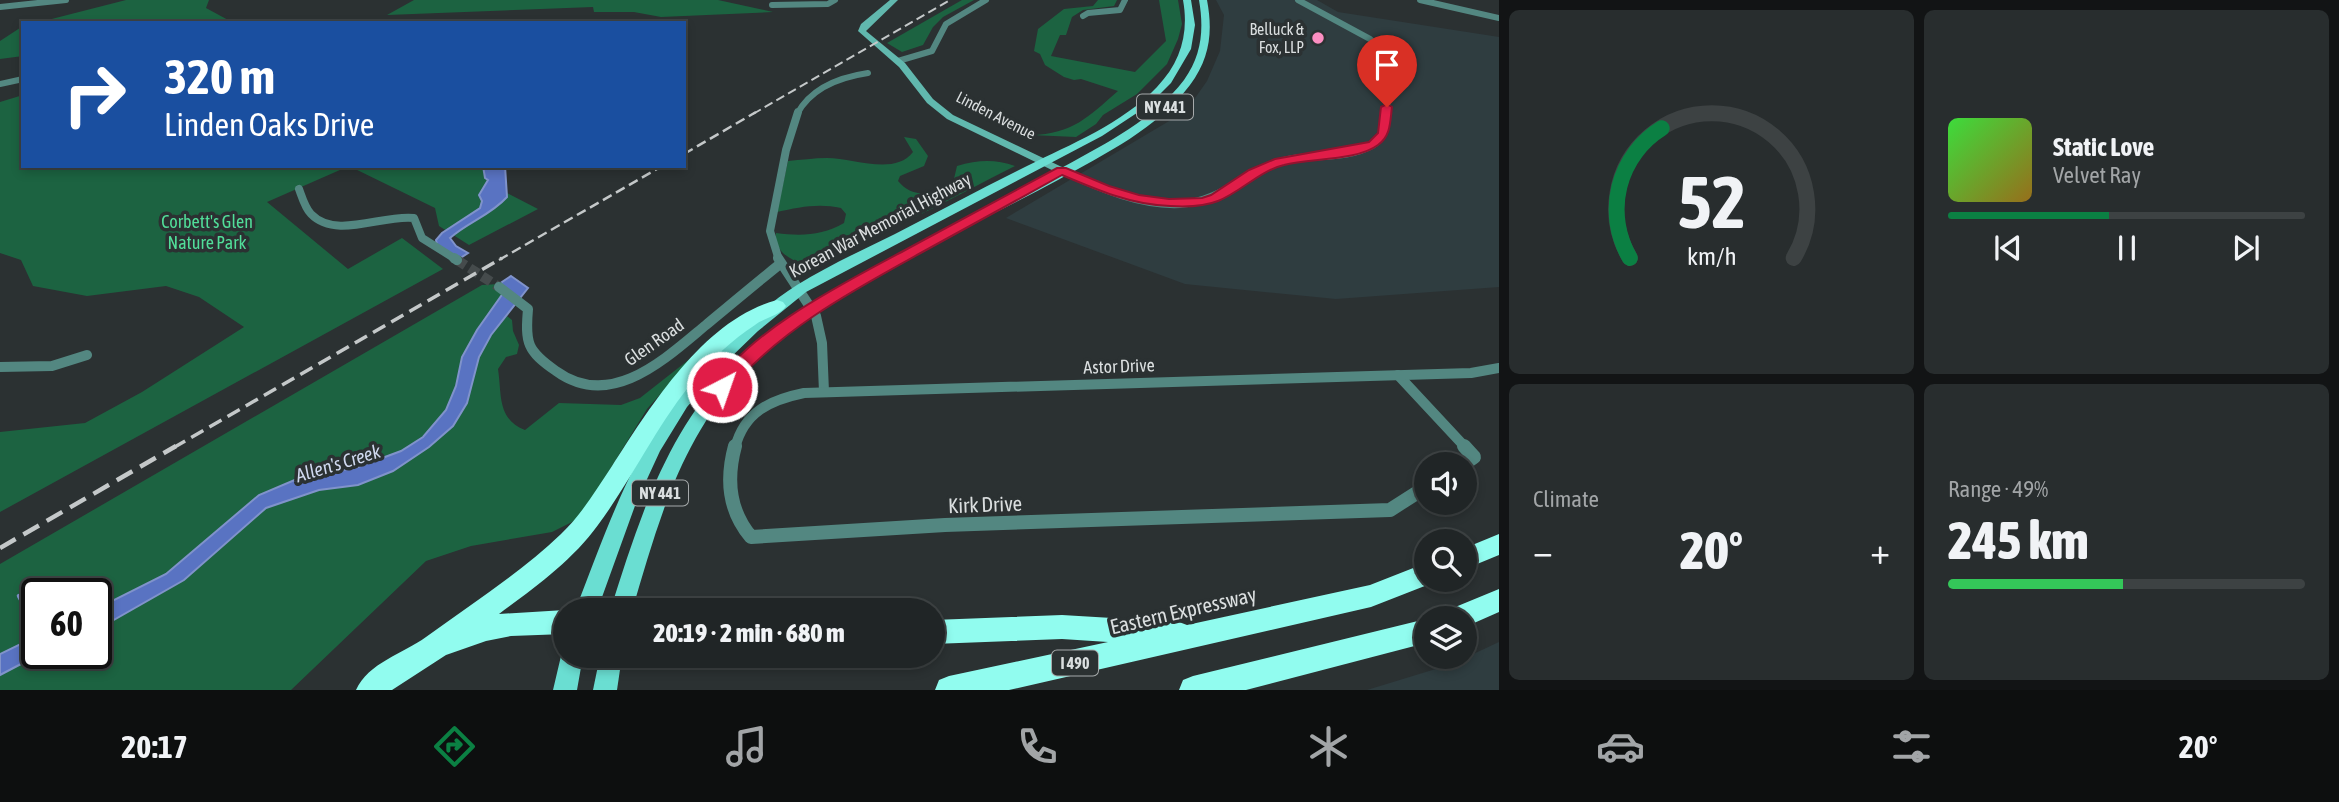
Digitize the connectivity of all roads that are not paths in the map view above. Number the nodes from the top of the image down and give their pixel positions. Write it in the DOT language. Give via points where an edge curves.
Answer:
graph roads {
  1 [pos="65,0"];
  2 [pos="835,0"];
  3 [pos="894,0"];
  4 [pos="986,0"];
  5 [pos="1125,0"];
  6 [pos="1187,0"];
  7 [pos="1203,0"];
  8 [pos="1298,0"];
  9 [pos="1420,0"];
  10 [pos="775,2"];
  11 [pos="0,7"];
  12 [pos="1083,16"];
  13 [pos="1499,18"];
  14 [pos="898,61"];
  15 [pos="869,73"];
  16 [pos="21,79"];
  17 [pos="0,84"];
  18 [pos="1043,162"];
  19 [pos="1062,171"];
  20 [pos="299,189"];
  21 [pos="457,260"];
  22 [pos="780,264"];
  23 [pos="501,288"];
  24 [pos="801,289"];
  25 [pos="778,306"];
  26 [pos="813,308"];
  27 [pos="87,355"];
  28 [pos="0,367"];
  29 [pos="1499,368"];
  30 [pos="1398,375"];
  31 [pos="824,392"];
  32 [pos="1469,452"];
  33 [pos="1414,495"];
  34 [pos="1499,544"];
  35 [pos="1477,554"];
  36 [pos="1414,579"];
  37 [pos="591,598"];
  38 [pos="625,598"];
  39 [pos="1499,600"];
  40 [pos="1477,609"];
  41 [pos="553,622"];
  42 [pos="945,632"];
  43 [pos="1414,634"];
  44 [pos="1201,636"];
  45 [pos="434,647"];
  46 [pos="570,668"];
  47 [pos="609,668"];
  48 [pos="1202,689"];
  49 [pos="370,690"];
  50 [pos="565,690"];
  51 [pos="605,690"];
  52 [pos="949,690"];
  1 -- 11 [label="street"];
  2 -- 10 [label="street" via="828,4"];
  3 -- 14 [label="street, Linden Avenue" via="865,24 862,32"];
  4 -- 14 [label="street" via="946,24 932,51"];
  5 -- 12 [label="street" via="1120,10"];
  6 -- 18 [label="main road, Korean War Memorial Highway / NY 441" via="1191,39 1160,90 1121,120"];
  7 -- 19 [label="main road, NY 441" via="1207,40 1186,85 1148,121"];
  8 -- 19 [label="street" via="1370,39 1389,57 1385,128 1380,139 1363,148 1280,162 1216,197 1188,203 1121,195"];
  9 -- 13 [label="street"];
  14 -- 18 [label="street, Linden Avenue" via="930,101 950,117"];
  15 -- 22 [label="street" via="844,76 814,94 798,111 770,231"];
  16 -- 17 [label="street"];
  18 -- 19 [label="street, Linden Avenue"];
  18 -- 24 [label="main road, Korean War Memorial Highway / NY 441"];
  19 -- 26 [label="main road, NY 441"];
  20 -- 21 [label="street" via="309,213 328,223 351,226 414,218 422,238"];
  22 -- 23 [label="street, Glen Road" via="655,367 620,384 583,384 556,373 528,344 525,305"];
  22 -- 24 [label="street"];
  24 -- 25 [label="main road, Korean War Memorial Highway / NY 441"];
  24 -- 26 [label="street"];
  25 -- 37 [label="main road, Korean War Memorial Highway / NY 441" via="721,358 680,404 643,468"];
  25 -- 45 [label="highway" via="758,313 695,366 652,421 587,522 551,557"];
  26 -- 31 [label="street"];
  26 -- 38 [label="main road, NY 441" via="744,362 696,422 650,517"];
  27 -- 28 [label="street" via="52,366"];
  29 -- 30 [label="street, Astor Drive"];
  30 -- 31 [label="street, Astor Drive"];
  30 -- 32 [label="street"];
  31 -- 33 [label="street, Kirk Drive" via="780,397 762,405 740,431 730,473 731,496 737,519 751,537 945,525 1390,510"];
  34 -- 35 [label="highway"];
  36 -- 44 [label="highway, Eastern Expressway / I 490" via="1371,596"];
  39 -- 40 [label="highway"];
  41 -- 45 [label="highway" via="513,621"];
  42 -- 44 [label="highway" via="1062,627"];
  43 -- 48 [label="highway"];
  44 -- 52 [label="highway, Eastern Expressway / I 490"];
  45 -- 49 [label="highway"];
  46 -- 50 [label="main road"];
  47 -- 51 [label="main road"];
}
